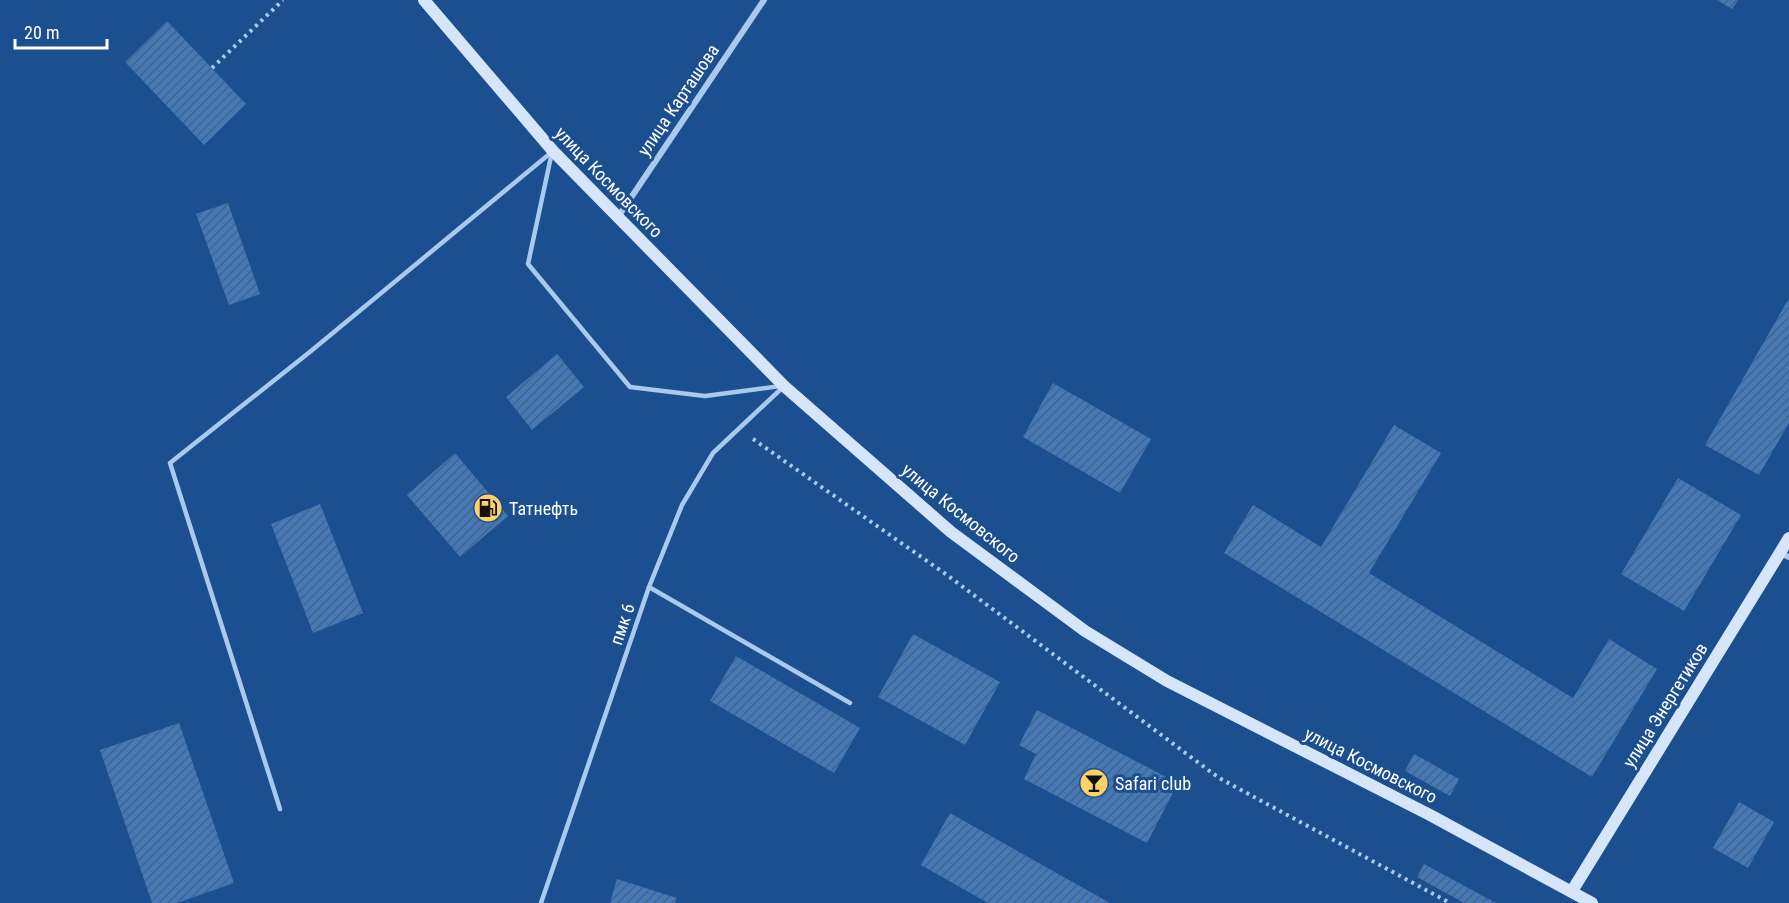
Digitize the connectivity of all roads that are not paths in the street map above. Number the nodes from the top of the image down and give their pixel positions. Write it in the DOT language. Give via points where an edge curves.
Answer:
graph roads {
  1 [pos="424,0"];
  2 [pos="764,0"];
  3 [pos="553,151"];
  4 [pos="617,218"];
  5 [pos="784,386"];
  6 [pos="1789,538"];
  7 [pos="1785,555"];
  8 [pos="649,587"];
  9 [pos="850,703"];
  10 [pos="280,809"];
  11 [pos="1572,891"];
  12 [pos="541,903"];
  13 [pos="1592,903"];
  1 -- 3 [label="main road, улица Космовского"];
  2 -- 4 [label="street, улица Карташова"];
  3 -- 4 [label="main road, улица Космовского"];
  3 -- 5 [label="lane" via="528,264 630,387 705,396"];
  3 -- 10 [label="lane" via="170,463"];
  4 -- 5 [label="main road, улица Космовского"];
  5 -- 8 [label="lane, пмк 6" via="713,453 682,505"];
  5 -- 11 [label="main road, улица Космовского" via="951,532 1085,632 1167,681"];
  6 -- 7 [label="main road, улица Энергетиков"];
  7 -- 11 [label="main road, улица Энергетиков"];
  8 -- 9 [label="lane"];
  8 -- 12 [label="lane, пмк 6"];
  11 -- 13 [label="main road, улица Космовского"];
}
